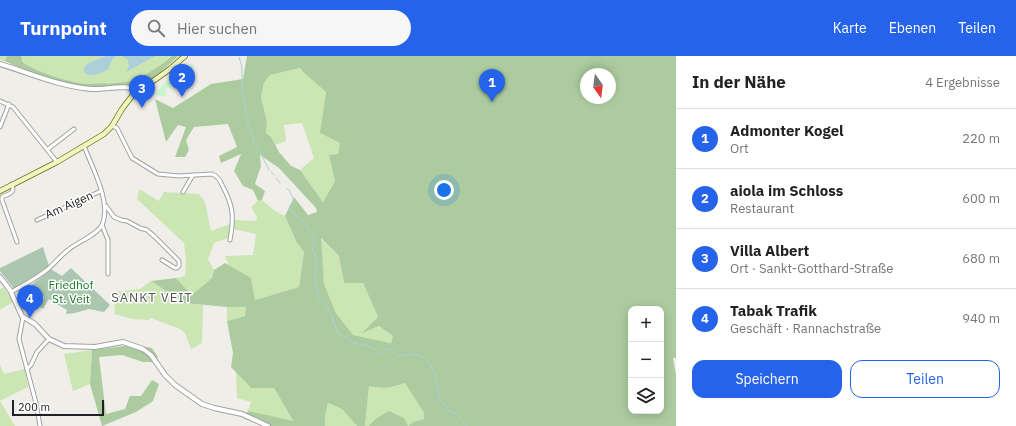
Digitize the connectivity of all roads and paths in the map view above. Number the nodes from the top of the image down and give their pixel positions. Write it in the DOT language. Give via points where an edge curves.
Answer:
graph roads {
  1 [pos="185,56"];
  2 [pos="0,64"];
  3 [pos="137,91"];
  4 [pos="0,101"];
  5 [pos="9,104"];
  6 [pos="112,126"];
  7 [pos="0,127"];
  8 [pos="74,129"];
  9 [pos="84,146"];
  10 [pos="48,149"];
  11 [pos="57,162"];
  12 [pos="193,175"];
  13 [pos="12,184"];
  14 [pos="0,191"];
  15 [pos="101,191"];
  16 [pos="183,192"];
  17 [pos="106,206"];
  18 [pos="37,220"];
  19 [pos="102,225"];
  20 [pos="230,240"];
  21 [pos="17,242"];
  22 [pos="162,260"];
  23 [pos="108,274"];
  24 [pos="0,277"];
  25 [pos="11,292"];
  26 [pos="22,316"];
  27 [pos="49,339"];
  28 [pos="27,370"];
  29 [pos="40,426"];
  30 [pos="268,426"];
  1 -- 3 [label="main road"];
  2 -- 3 [label="street" via="70,86 99,90 128,87"];
  3 -- 6 [label="main road"];
  4 -- 5 [label="street"];
  5 -- 7 [label="street"];
  5 -- 10 [label="street"];
  6 -- 9 [label="main road"];
  6 -- 12 [label="street" via="117,128 132,158 158,174"];
  8 -- 10 [label="street"];
  9 -- 11 [label="main road"];
  9 -- 15 [label="street"];
  10 -- 11 [label="street"];
  11 -- 13 [label="main road"];
  12 -- 16 [label="street"];
  12 -- 20 [label="street" via="215,175 224,188 233,212"];
  13 -- 14 [label="main road"];
  13 -- 21 [label="street" via="14,190 2,197 2,200"];
  15 -- 17 [label="street"];
  15 -- 18 [label="street, Am Aigen"];
  17 -- 19 [label="street"];
  17 -- 22 [label="street" via="114,217 147,230 179,262 179,266 175,268"];
  19 -- 23 [label="street" via="108,240"];
  19 -- 25 [label="street" via="88,239 72,246 42,273"];
  24 -- 25 [label="street"];
  25 -- 26 [label="street"];
  26 -- 27 [label="street" via="35,324"];
  26 -- 28 [label="street" via="19,339"];
  27 -- 28 [label="street" via="37,352"];
  27 -- 30 [label="street" via="64,346 95,347 117,342 143,348 175,385 202,404 242,414"];
  28 -- 29 [label="street"];
}
